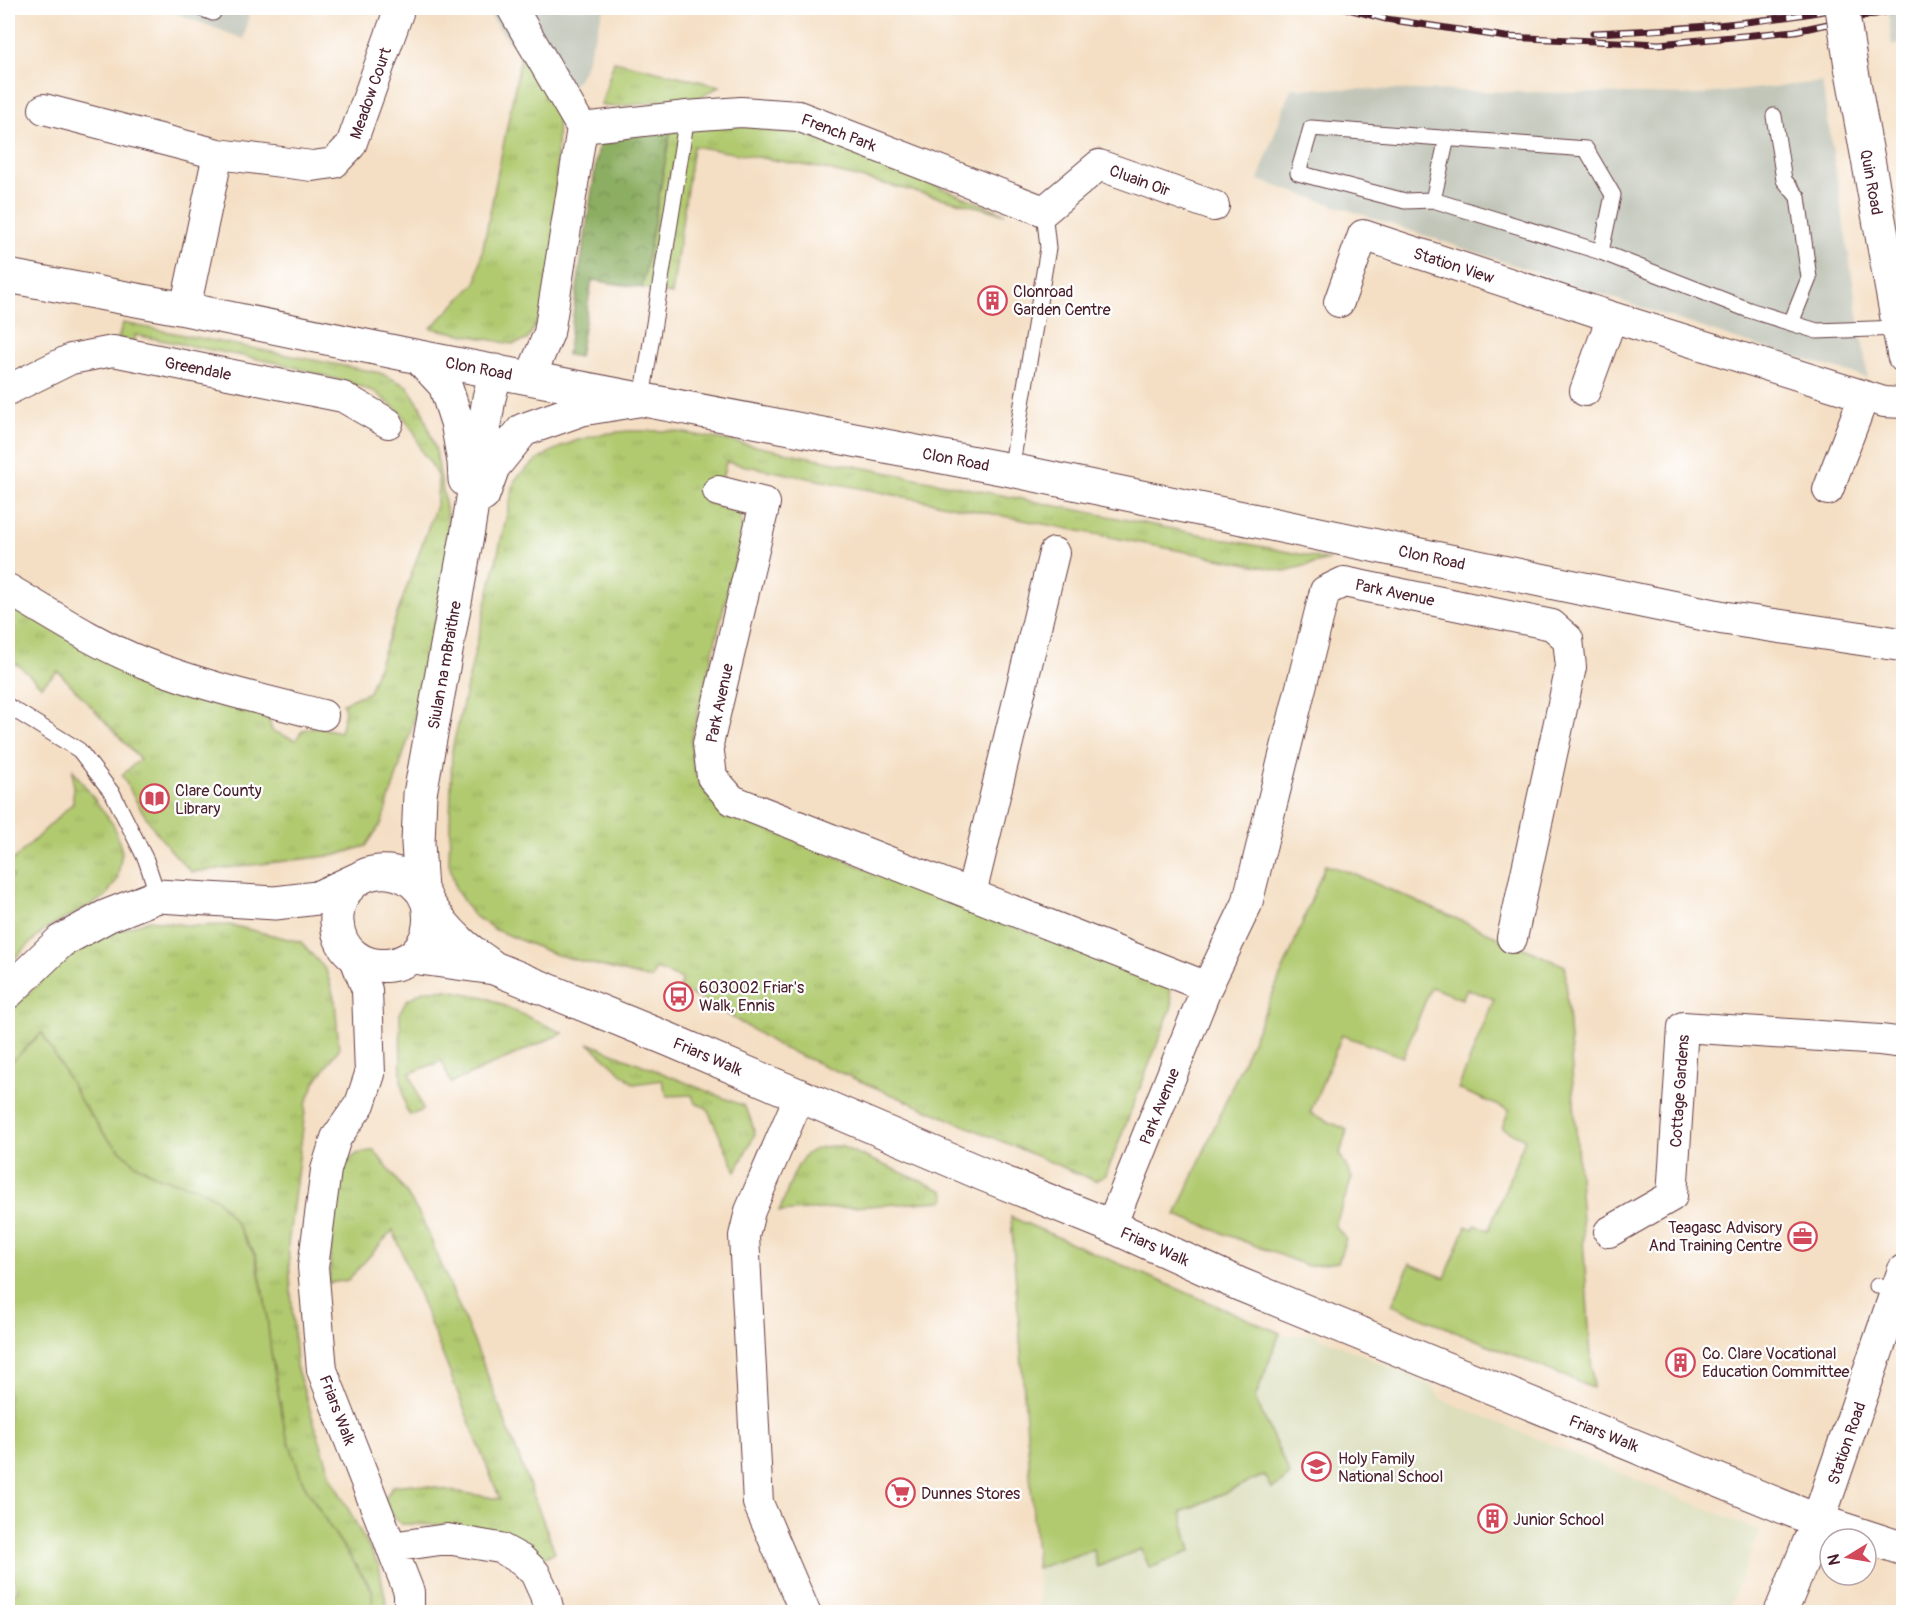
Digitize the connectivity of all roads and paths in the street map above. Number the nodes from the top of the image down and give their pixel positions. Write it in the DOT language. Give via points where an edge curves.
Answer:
graph roads {
  1 [pos="200,8"];
  2 [pos="215,8"];
  3 [pos="398,8"];
  4 [pos="512,8"];
  5 [pos="1842,8"];
  6 [pos="44,109"];
  7 [pos="687,116"];
  8 [pos="1774,116"];
  9 [pos="582,128"];
  10 [pos="1448,138"];
  11 [pos="218,154"];
  12 [pos="1433,200"];
  13 [pos="1214,206"];
  14 [pos="1044,212"];
  15 [pos="1601,252"];
  16 [pos="8,276"];
  17 [pos="1339,302"];
  18 [pos="185,309"];
  19 [pos="1612,317"];
  20 [pos="1791,323"];
  21 [pos="1901,342"];
  22 [pos="419,357"];
  23 [pos="496,371"];
  24 [pos="530,378"];
  25 [pos="8,390"];
  26 [pos="1585,391"];
  27 [pos="1864,396"];
  28 [pos="642,399"];
  29 [pos="1904,404"];
  30 [pos="388,423"];
  31 [pos="1011,470"];
  32 [pos="1828,490"];
  33 [pos="718,491"];
  34 [pos="467,536"];
  35 [pos="1054,553"];
  36 [pos="8,589"];
  37 [pos="1904,645"];
  38 [pos="8,706"];
  39 [pos="323,715"];
  40 [pos="420,794"];
  41 [pos="370,875"];
  42 [pos="971,894"];
  43 [pos="158,896"];
  44 [pos="425,897"];
  45 [pos="275,903"];
  46 [pos="1512,938"];
  47 [pos="349,950"];
  48 [pos="405,960"];
  49 [pos="494,968"];
  50 [pos="1207,987"];
  51 [pos="8,992"];
  52 [pos="369,1027"];
  53 [pos="1904,1043"];
  54 [pos="800,1095"];
  55 [pos="1111,1226"];
  56 [pos="1609,1232"];
  57 [pos="1893,1282"];
  58 [pos="1818,1521"];
  59 [pos="391,1547"];
  60 [pos="1904,1550"];
  61 [pos="409,1612"];
  62 [pos="549,1612"];
  63 [pos="805,1612"];
  64 [pos="1781,1612"];
  1 -- 2 [label="lane" via="213,13"];
  3 -- 11 [label="street, Meadow Court" via="351,146 334,164 312,166"];
  4 -- 9 [label="street"];
  5 -- 21 [label="street, Quin Road, bridge"];
  6 -- 11 [label="street, Meadow Court"];
  7 -- 9 [label="street, French Park"];
  7 -- 14 [label="street, French Park" via="741,112 798,116"];
  7 -- 28 [label="lane"];
  8 -- 20 [label="lane" via="1784,180 1798,197 1809,278"];
  9 -- 24 [label="street" via="549,333"];
  10 -- 12 [label="lane"];
  10 -- 12 [label="lane" via="1311,128 1298,173 1405,201"];
  10 -- 15 [label="lane" via="1586,149 1613,195"];
  11 -- 18 [label="street"];
  12 -- 15 [label="lane"];
  13 -- 14 [label="street, Cluain Oir" via="1099,165"];
  14 -- 31 [label="lane" via="1048,248"];
  15 -- 20 [label="lane"];
  16 -- 18 [label="street, Clon Road"];
  17 -- 19 [label="street, Station View" via="1363,235"];
  18 -- 22 [label="street, Clon Road"];
  19 -- 26 [label="street"];
  19 -- 27 [label="street, Station View"];
  20 -- 21 [label="lane" via="1817,332"];
  22 -- 23 [label="street, Clon Road"];
  22 -- 34 [label="street, Siulan na mBraithre" via="445,386 458,422"];
  23 -- 24 [label="street, Clon Road"];
  23 -- 34 [label="street, Siulan na mBraithre"];
  24 -- 28 [label="street, Clon Road"];
  25 -- 30 [label="street, Greendale" via="70,359 113,351 344,397"];
  27 -- 29 [label="street, Station View"];
  27 -- 32 [label="street"];
  28 -- 31 [label="street, Clon Road"];
  28 -- 34 [label="street, Siulan na mBraithre" via="582,409 523,430 493,467"];
  31 -- 37 [label="street, Clon Road" via="1724,618"];
  33 -- 42 [label="street, Park Avenue" via="765,503 708,744 712,777 732,800"];
  34 -- 40 [label="street, Siulan na mBraithre"];
  35 -- 42 [label="street"];
  36 -- 39 [label="street" via="83,634 143,662 206,685"];
  38 -- 43 [label="lane" via="79,750 113,794 146,860"];
  40 -- 41 [label="street, Siulan na mBraithre" via="403,836"];
  40 -- 44 [label="street, Siulan na mBraithre" via="418,843"];
  41 -- 44 [label="street" via="393,872 403,876"];
  41 -- 45 [label="street" via="317,898"];
  41 -- 47 [label="street" via="348,887 340,901 338,930"];
  42 -- 50 [label="street, Park Avenue"];
  43 -- 45 [label="street"];
  43 -- 51 [label="street" via="107,916 61,941"];
  44 -- 48 [label="street" via="431,918 429,933 423,946"];
  44 -- 49 [label="street, Friars Walk" via="458,941"];
  45 -- 47 [label="street" via="311,918"];
  46 -- 50 [label="street, Park Avenue" via="1571,667 1568,639 1552,625 1344,582 1325,591 1247,904"];
  47 -- 48 [label="street" via="368,964 383,966"];
  47 -- 52 [label="street, Friars Walk" via="367,990"];
  48 -- 49 [label="street, Friars Walk"];
  48 -- 52 [label="street, Friars Walk" via="381,994"];
  49 -- 54 [label="street, Friars Walk"];
  50 -- 55 [label="street, Park Avenue"];
  52 -- 59 [label="street, Friars Walk" via="370,1074 360,1104 336,1138 326,1170 313,1268 322,1370"];
  53 -- 56 [label="street, Cottage Gardens" via="1683,1027 1672,1196"];
  54 -- 55 [label="street, Friars Walk"];
  54 -- 63 [label="street" via="750,1211 744,1252 758,1503"];
  55 -- 58 [label="street, Friars Walk" via="1239,1284"];
  57 -- 58 [label="street, Station Road"];
  58 -- 60 [label="street, Friars Walk"];
  58 -- 64 [label="street, Station Road"];
  59 -- 61 [label="street, Friars Walk" via="409,1592"];
  59 -- 62 [label="street" via="447,1539 500,1548 522,1560 535,1573"];
}
